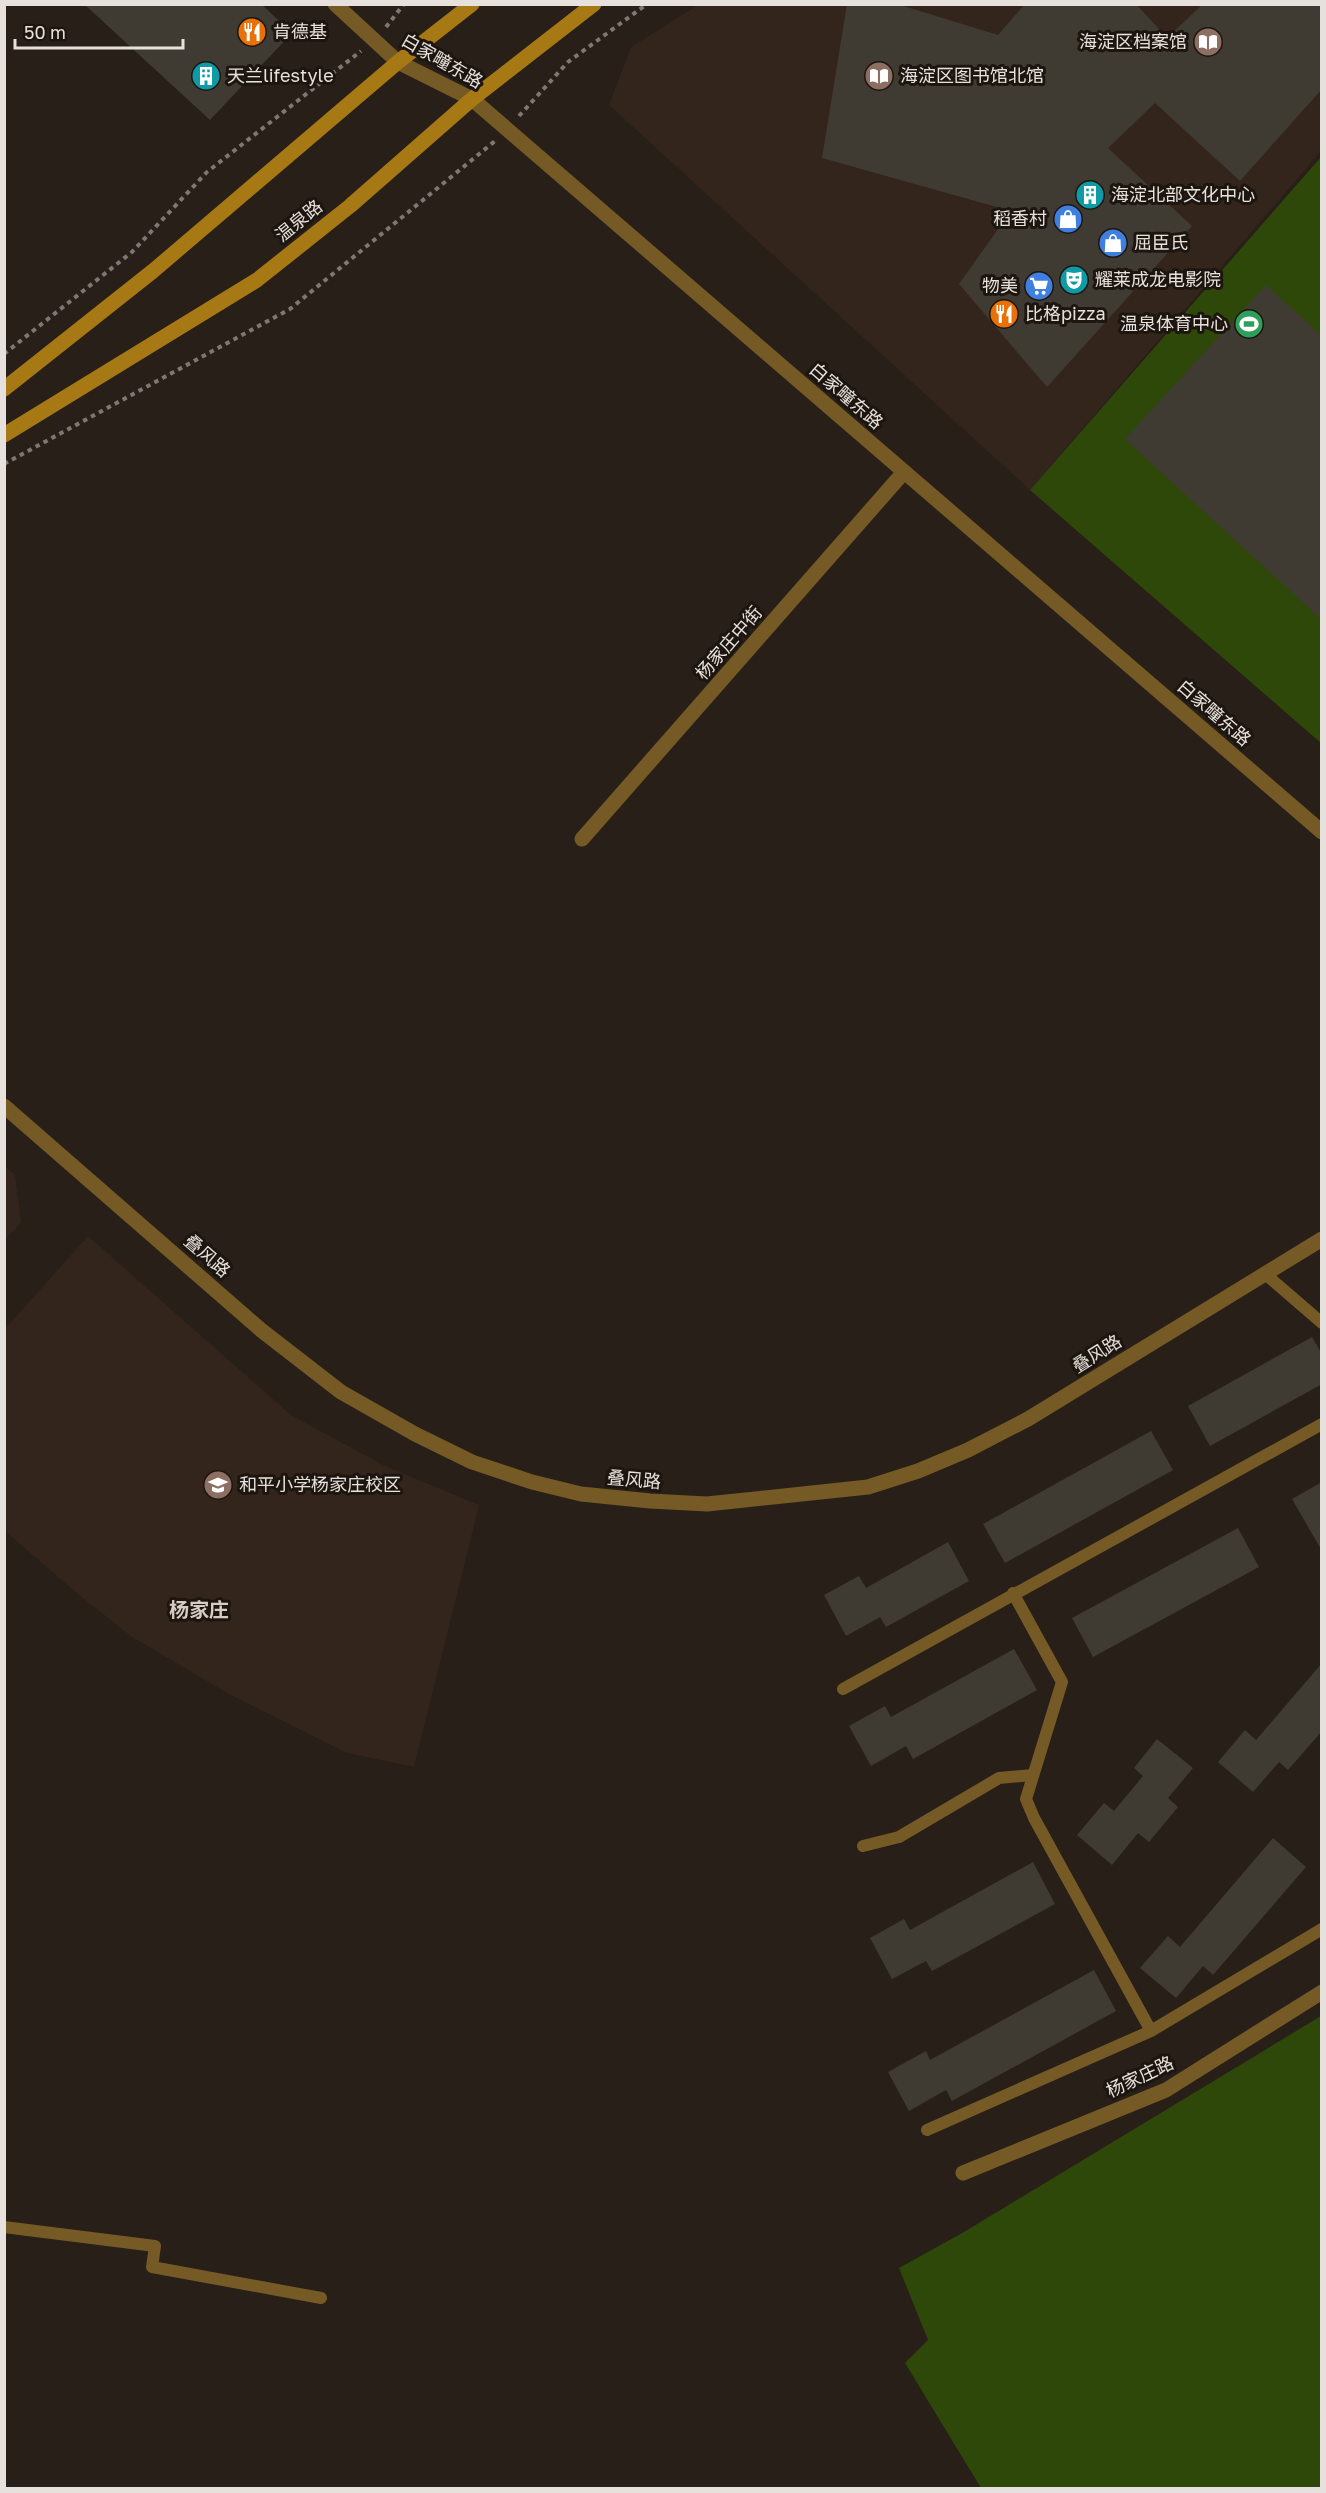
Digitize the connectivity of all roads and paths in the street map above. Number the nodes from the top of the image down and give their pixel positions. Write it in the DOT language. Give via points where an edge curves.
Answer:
graph roads {
  1 [pos="335,4"];
  2 [pos="404,4"];
  3 [pos="472,4"];
  4 [pos="594,4"];
  5 [pos="647,4"];
  6 [pos="375,41"];
  7 [pos="398,62"];
  8 [pos="472,99"];
  9 [pos="507,129"];
  10 [pos="4,354"];
  11 [pos="4,389"];
  12 [pos="4,435"];
  13 [pos="4,464"];
  14 [pos="904,472"];
  15 [pos="1322,832"];
  16 [pos="582,839"];
  17 [pos="4,1106"];
  18 [pos="1322,1239"];
  19 [pos="1264,1274"];
  20 [pos="1322,1323"];
  21 [pos="1322,1424"];
  22 [pos="1013,1593"];
  23 [pos="843,1689"];
  24 [pos="1033,1775"];
  25 [pos="863,1846"];
  26 [pos="1322,1929"];
  27 [pos="1322,1992"];
  28 [pos="1151,2031"];
  29 [pos="927,2130"];
  30 [pos="963,2173"];
  31 [pos="4,2227"];
  32 [pos="321,2298"];
  1 -- 6 [label="street, 白家疃东路"];
  2 -- 6 [label="path"];
  3 -- 7 [label="main road"];
  4 -- 8 [label="main road, 温泉路"];
  5 -- 9 [label="path" via="568,62"];
  6 -- 7 [label="street, 白家疃东路"];
  6 -- 10 [label="path" via="207,172 132,252"];
  7 -- 8 [label="street, 白家疃东路"];
  7 -- 11 [label="main road" via="153,271"];
  8 -- 9 [label="street, 白家疃东路"];
  8 -- 12 [label="main road, 温泉路" via="351,206 257,280"];
  9 -- 13 [label="path" via="290,309"];
  9 -- 14 [label="street, 白家疃东路"];
  14 -- 15 [label="street, 白家疃东路"];
  14 -- 16 [label="street, 杨家庄中街"];
  17 -- 19 [label="street, 叠风路" via="261,1330 341,1392 472,1462 581,1494 707,1504 868,1487 918,1471 1028,1419"];
  18 -- 19 [label="street, 叠风路"];
  19 -- 20 [label="lane"];
  21 -- 22 [label="lane"];
  22 -- 23 [label="lane"];
  22 -- 24 [label="lane" via="1062,1682"];
  24 -- 25 [label="lane" via="999,1778 899,1837"];
  24 -- 28 [label="lane" via="1026,1799 1034,1818"];
  26 -- 28 [label="lane"];
  27 -- 30 [label="street, 杨家庄路" via="1166,2090"];
  28 -- 29 [label="lane"];
  31 -- 32 [label="lane" via="155,2246 152,2267"];
}
